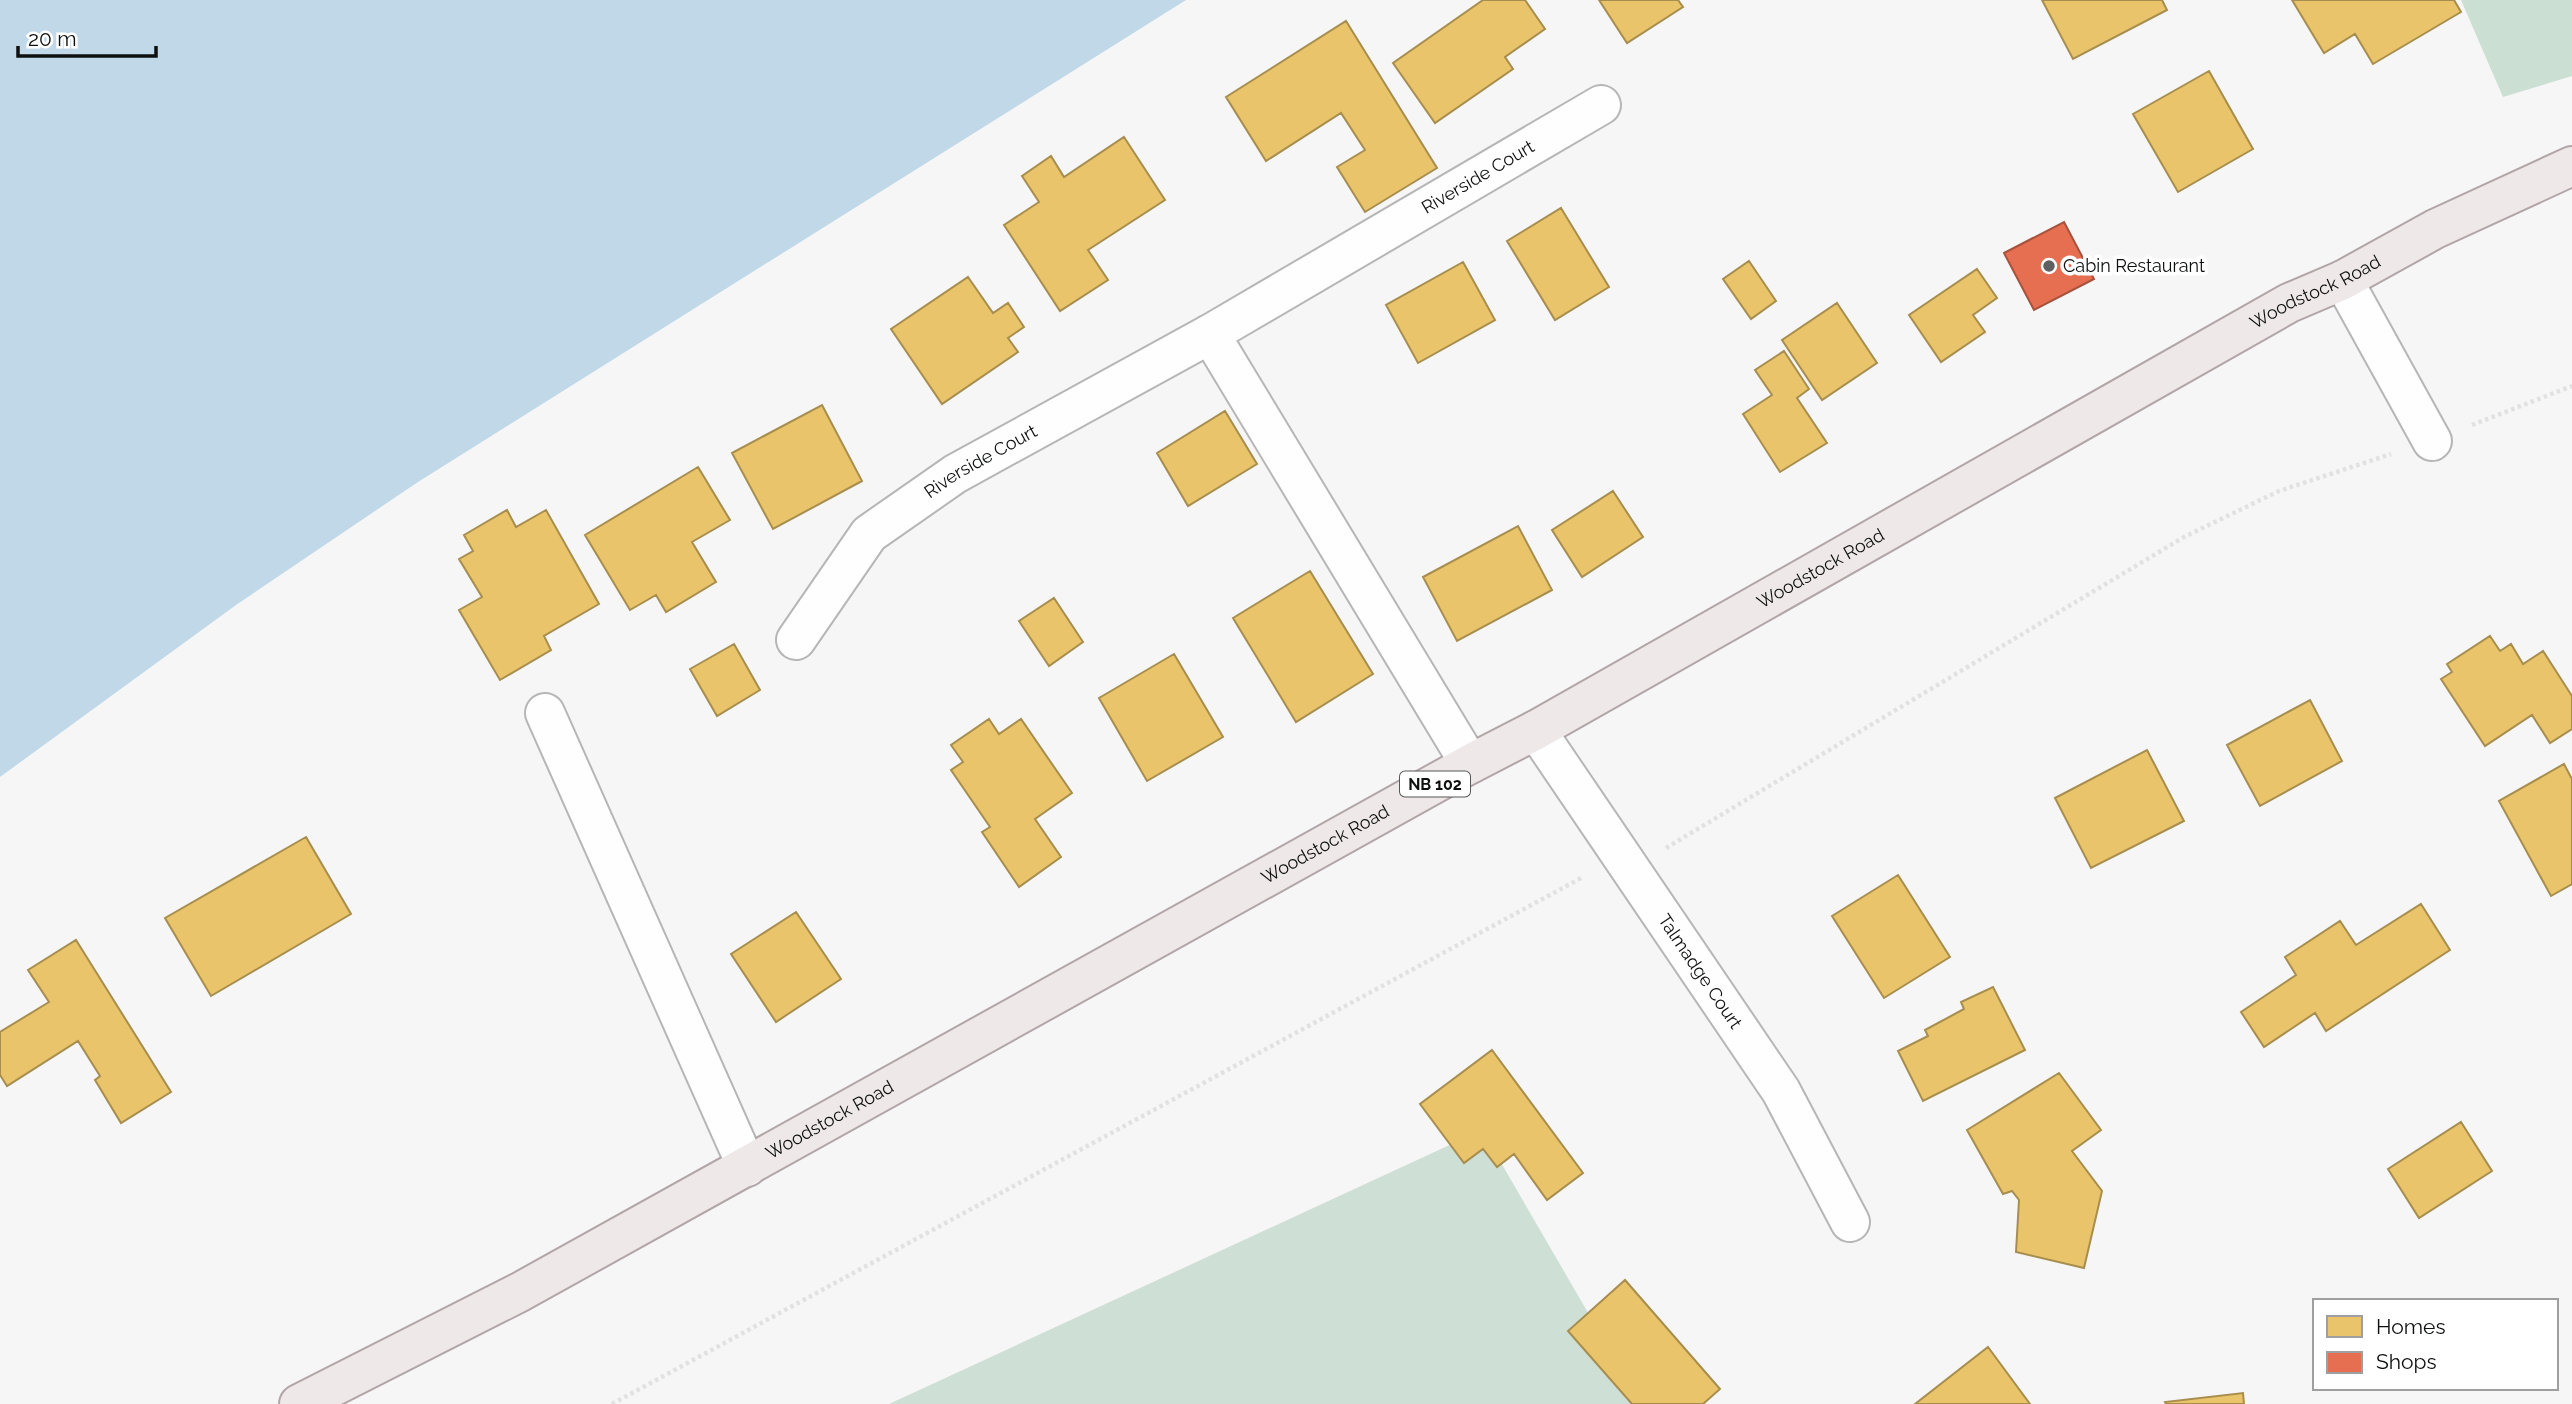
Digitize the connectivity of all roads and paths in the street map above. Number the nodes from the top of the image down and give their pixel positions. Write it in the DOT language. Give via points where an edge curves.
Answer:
graph roads {
  1 [pos="1601,105"];
  2 [pos="2572,166"];
  3 [pos="2343,280"];
  4 [pos="1210,334"];
  5 [pos="2432,441"];
  6 [pos="796,640"];
  7 [pos="545,713"];
  8 [pos="1536,730"];
  9 [pos="1470,764"];
  10 [pos="747,1167"];
  11 [pos="1850,1222"];
  12 [pos="299,1404"];
  1 -- 4 [label="street, Riverside Court"];
  2 -- 3 [label="main road, Woodstock Road / NB 102" via="2435,229"];
  3 -- 5 [label="street"];
  3 -- 8 [label="main road, Woodstock Road / NB 102" via="2289,303"];
  4 -- 6 [label="street, Riverside Court" via="955,474 869,534"];
  4 -- 9 [label="street"];
  7 -- 10 [label="street"];
  8 -- 9 [label="main road, Woodstock Road / NB 102"];
  8 -- 11 [label="street, Talmadge Court" via="1781,1091"];
  9 -- 10 [label="main road, Woodstock Road / NB 102"];
  10 -- 12 [label="main road, Woodstock Road / NB 102" via="520,1292"];
}
